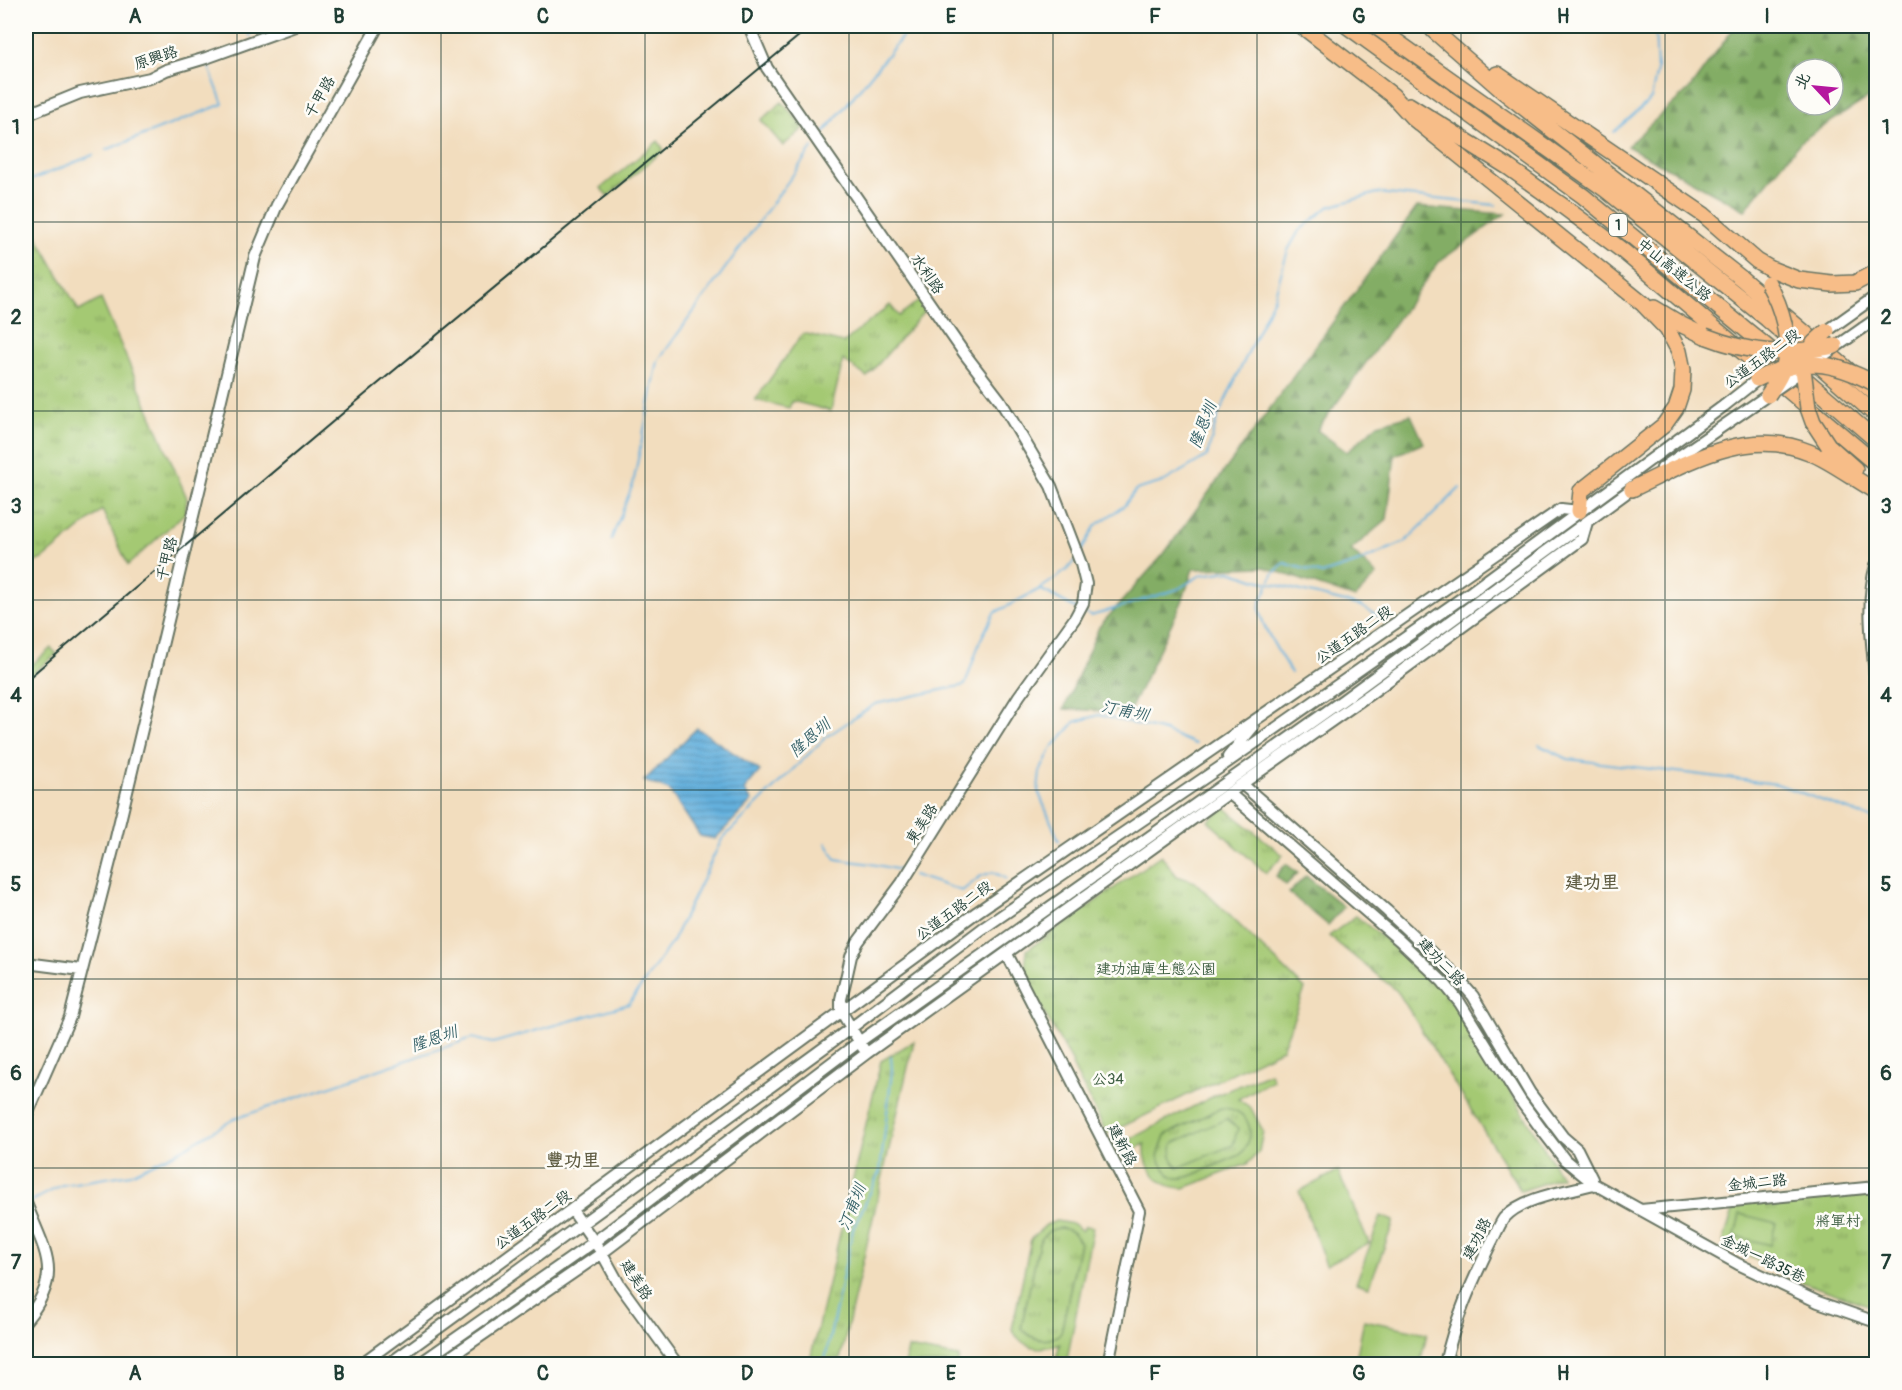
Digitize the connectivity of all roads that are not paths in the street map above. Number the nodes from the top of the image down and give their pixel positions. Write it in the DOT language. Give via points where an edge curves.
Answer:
graph roads {
  1 [pos="295,26"];
  2 [pos="378,26"];
  3 [pos="749,26"];
  4 [pos="1302,26"];
  5 [pos="1347,26"];
  6 [pos="1376,26"];
  7 [pos="1429,28"];
  8 [pos="1393,96"];
  9 [pos="26,115"];
  10 [pos="1704,215"];
  11 [pos="1876,272"];
  12 [pos="1876,296"];
  13 [pos="1643,304"];
  14 [pos="1876,319"];
  15 [pos="1827,331"];
  16 [pos="1835,346"];
  17 [pos="1798,359"];
  18 [pos="1757,380"];
  19 [pos="1876,384"];
  20 [pos="1876,394"];
  21 [pos="1768,395"];
  22 [pos="1876,415"];
  23 [pos="1876,440"];
  24 [pos="1876,464"];
  25 [pos="1876,486"];
  26 [pos="1632,489"];
  27 [pos="1876,491"];
  28 [pos="1583,517"];
  29 [pos="1876,565"];
  30 [pos="1083,603"];
  31 [pos="1876,687"];
  32 [pos="1261,718"];
  33 [pos="1219,768"];
  34 [pos="1242,784"];
  35 [pos="1228,793"];
  36 [pos="1007,954"];
  37 [pos="26,963"];
  38 [pos="81,970"];
  39 [pos="841,1011"];
  40 [pos="851,1028"];
  41 [pos="859,1042"];
  42 [pos="867,1053"];
  43 [pos="26,1117"];
  44 [pos="1594,1184"];
  45 [pos="1876,1187"];
  46 [pos="26,1203"];
  47 [pos="572,1210"];
  48 [pos="1641,1210"];
  49 [pos="582,1224"];
  50 [pos="594,1242"];
  51 [pos="602,1252"];
  52 [pos="26,1320"];
  53 [pos="1876,1322"];
  54 [pos="361,1365"];
  55 [pos="389,1365"];
  56 [pos="418,1365"];
  57 [pos="440,1365"];
  58 [pos="677,1365"];
  59 [pos="1108,1365"];
  60 [pos="1445,1365"];
  1 -- 9 [label="street, 原興路" via="150,78 80,93"];
  2 -- 38 [label="street, 千甲路" via="277,205 255,257 112,857"];
  3 -- 30 [label="street, 水利路" via="768,68 999,400 1052,486 1081,564 1086,584"];
  4 -- 8 [label="highway"];
  5 -- 23 [label="highway, 中山高速公路 / 1" via="1583,196"];
  6 -- 22 [label="highway, 中山高速公路 / 1" via="1606,190 1767,318"];
  7 -- 10 [label="highway"];
  7 -- 20 [label="highway" via="1504,92 1742,279"];
  8 -- 13 [label="highway" via="1413,118"];
  8 -- 24 [label="highway" via="1508,167 1623,251"];
  10 -- 11 [label="highway" via="1757,261 1799,280 1855,283"];
  10 -- 17 [label="highway, bridge" via="1749,259 1768,284 1778,300"];
  12 -- 15 [label="street"];
  13 -- 17 [label="highway, bridge" via="1731,346"];
  13 -- 28 [label="highway" via="1667,329 1679,351 1682,390 1664,425 1581,490"];
  14 -- 16 [label="street, bridge"];
  15 -- 17 [label="highway, bridge"];
  16 -- 17 [label="highway, bridge"];
  17 -- 18 [label="highway, bridge"];
  17 -- 19 [label="highway, bridge"];
  17 -- 21 [label="highway, bridge"];
  17 -- 25 [label="highway, bridge" via="1813,422 1828,445"];
  18 -- 28 [label="street, 公道五路二段, bridge"];
  21 -- 26 [label="street, 公道五路二段"];
  26 -- 27 [label="highway" via="1713,451 1770,443 1810,452"];
  26 -- 28 [label="street, 公道五路二段"];
  28 -- 32 [label="street, 公道五路二段" via="1561,509"];
  28 -- 33 [label="street, 公道五路二段"];
  28 -- 34 [label="street, 公道五路二段" via="1582,539"];
  28 -- 41 [label="street, 公道五路二段" via="1343,700"];
  29 -- 31 [label="street" via="1871,584"];
  30 -- 39 [label="street, 東美路" via="1018,696 908,873 855,949"];
  32 -- 33 [label="street"];
  32 -- 39 [label="street, 公道五路二段" via="977,912"];
  33 -- 40 [label="street, 公道五路二段" via="982,929"];
  34 -- 35 [label="street, 公道五路二段"];
  34 -- 44 [label="street, 建功二路" via="1452,972 1473,996 1530,1093 1563,1137 1577,1149"];
  35 -- 36 [label="street, 公道五路二段"];
  35 -- 44 [label="street, 建功二路" via="1443,982 1542,1130 1565,1160"];
  36 -- 42 [label="street, 公道五路二段"];
  36 -- 59 [label="street, 建新路" via="1139,1211"];
  37 -- 38 [label="street"];
  38 -- 43 [label="street, 千甲路" via="70,1017"];
  39 -- 40 [label="street"];
  39 -- 47 [label="street, 公道五路二段"];
  40 -- 41 [label="street"];
  40 -- 49 [label="street, 公道五路二段"];
  41 -- 42 [label="street"];
  41 -- 50 [label="street, 公道五路二段"];
  42 -- 51 [label="street, 公道五路二段"];
  44 -- 48 [label="street, 建功二路"];
  44 -- 60 [label="street, 建功路" via="1524,1204 1504,1218 1475,1277 1449,1343"];
  45 -- 48 [label="street, 金城二路"];
  46 -- 52 [label="street" via="48,1257 40,1300"];
  47 -- 49 [label="street, 建美路"];
  47 -- 54 [label="street, 公道五路二段"];
  48 -- 53 [label="street, 金城一路35巷" via="1790,1290"];
  49 -- 50 [label="street, 建美路"];
  49 -- 55 [label="street, 公道五路二段"];
  50 -- 51 [label="street, 建美路"];
  50 -- 56 [label="street, 公道五路二段"];
  51 -- 57 [label="street, 公道五路二段"];
  51 -- 58 [label="street, 建美路"];
}
